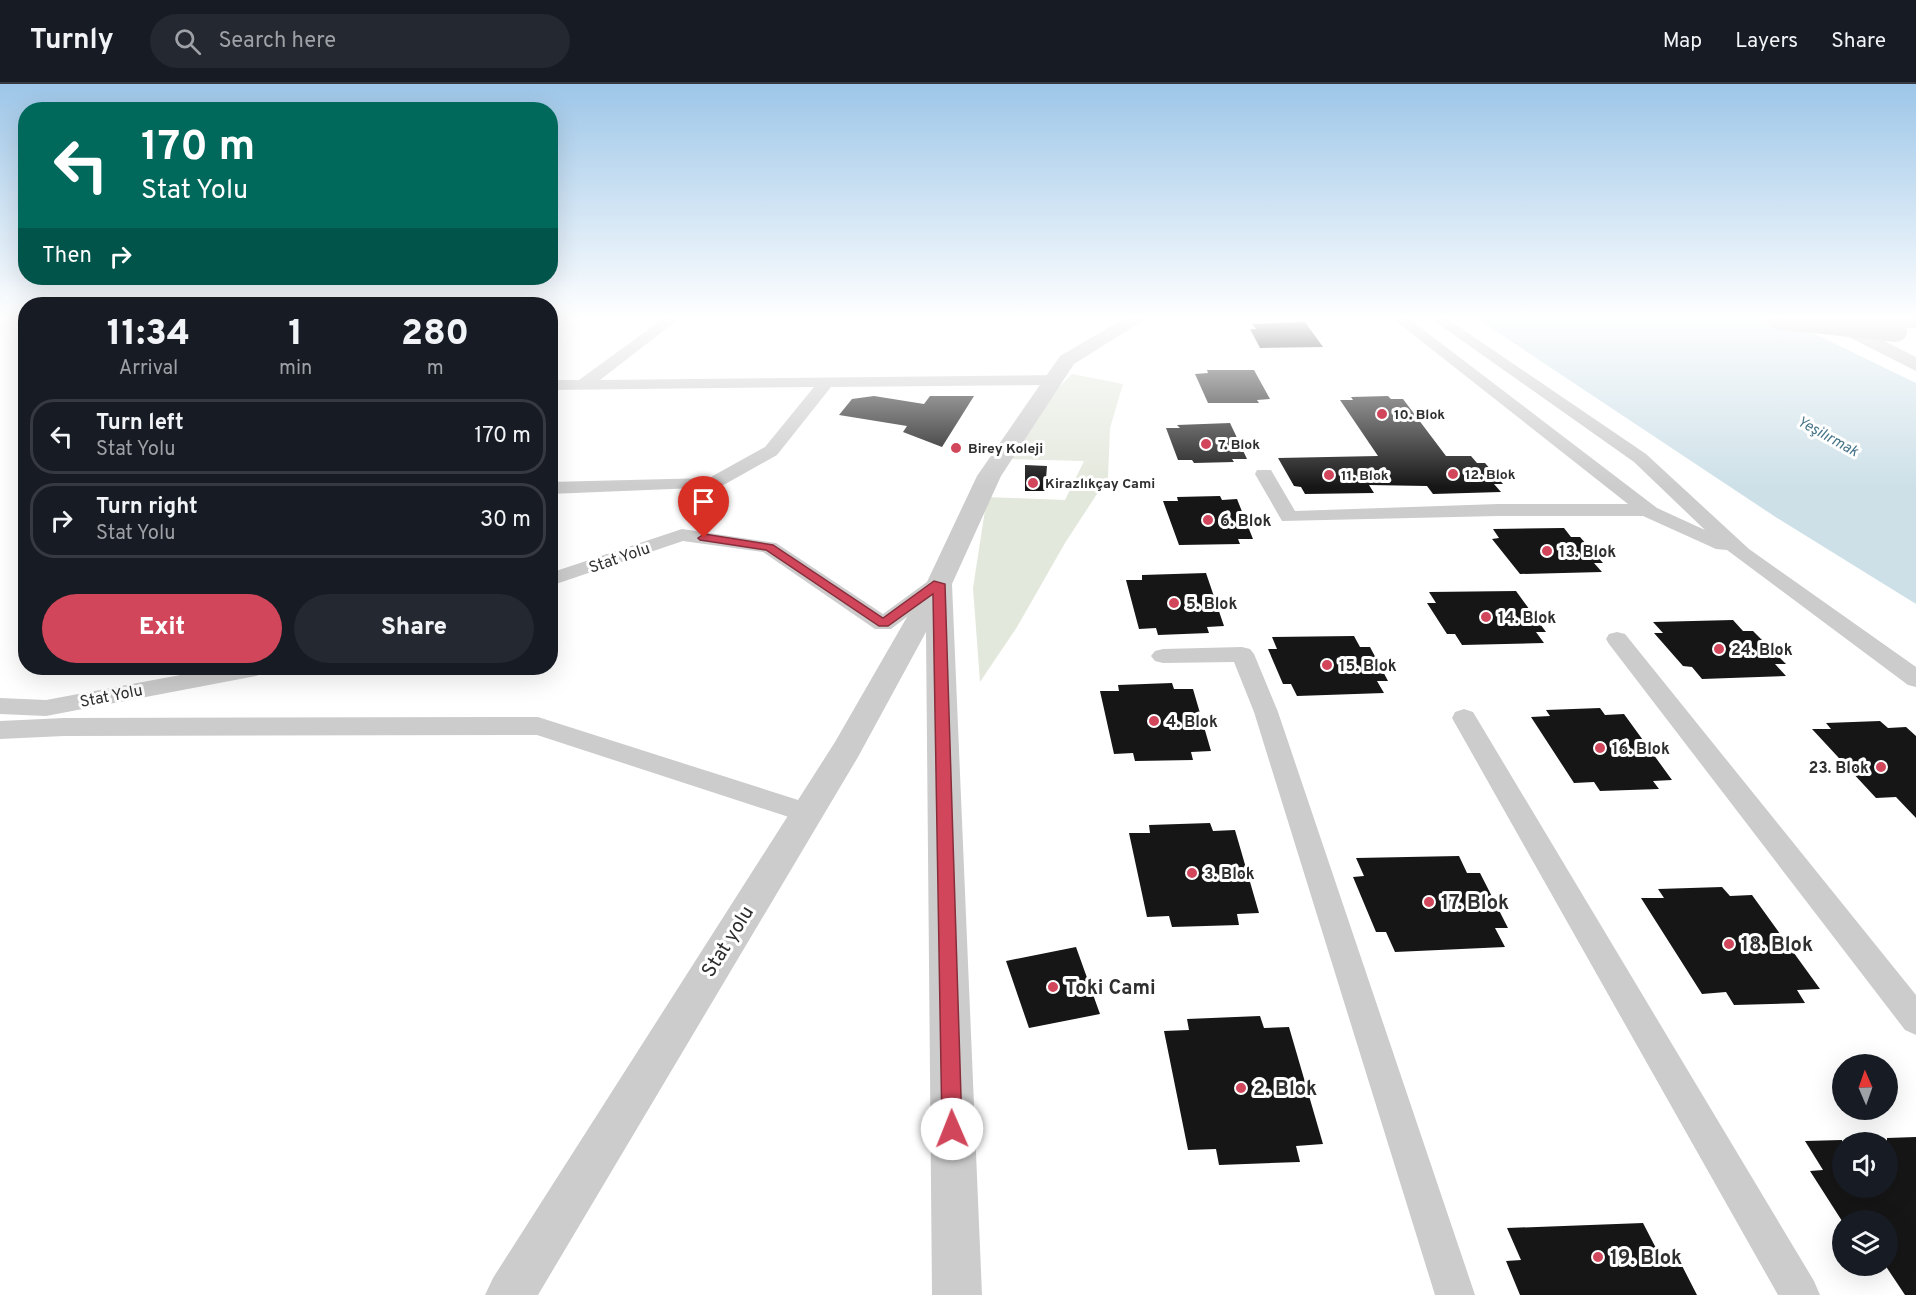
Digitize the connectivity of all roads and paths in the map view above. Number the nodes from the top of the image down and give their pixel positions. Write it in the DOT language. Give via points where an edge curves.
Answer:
graph roads {
  1 [pos="596,375"];
  2 [pos="1057,375"];
  3 [pos="1472,375"];
  4 [pos="1519,375"];
  5 [pos="1053,380"];
  6 [pos="825,384"];
  7 [pos="558,385"];
  8 [pos="582,385"];
  9 [pos="1264,474"];
  10 [pos="558,488"];
  11 [pos="1646,510"];
  12 [pos="1742,554"];
  13 [pos="558,577"];
  14 [pos="939,584"];
  15 [pos="1617,639"];
  16 [pos="1163,656"];
  17 [pos="219,675"];
  18 [pos="1916,679"];
  19 [pos="0,706"];
  20 [pos="1464,718"];
  21 [pos="0,730"];
  22 [pos="807,813"];
  23 [pos="1916,1020"];
  24 [pos="510,1295"];
  25 [pos="957,1295"];
  26 [pos="1455,1295"];
  27 [pos="1800,1295"];
  1 -- 8 [label="street"];
  2 -- 5 [label="street, Stat yolu"];
  3 -- 11 [label="street"];
  4 -- 12 [label="street" via="1640,458"];
  5 -- 6 [label="street"];
  5 -- 14 [label="street, Stat yolu" via="989,476"];
  6 -- 8 [label="street"];
  6 -- 10 [label="street" via="771,451 713,483"];
  7 -- 8 [label="street"];
  9 -- 11 [label="street" via="1289,517"];
  11 -- 12 [label="street"];
  12 -- 18 [label="street"];
  13 -- 14 [label="street, Stat Yolu" via="682,535 769,547 883,624"];
  14 -- 22 [label="street, Stat yolu"];
  14 -- 25 [label="street"];
  15 -- 23 [label="street"];
  16 -- 26 [label="street" via="1242,654 1266,712"];
  17 -- 19 [label="street, Stat Yolu" via="46,708"];
  20 -- 27 [label="street"];
  21 -- 22 [label="street" via="538,726"];
  22 -- 24 [label="street, Stat yolu"];
}
